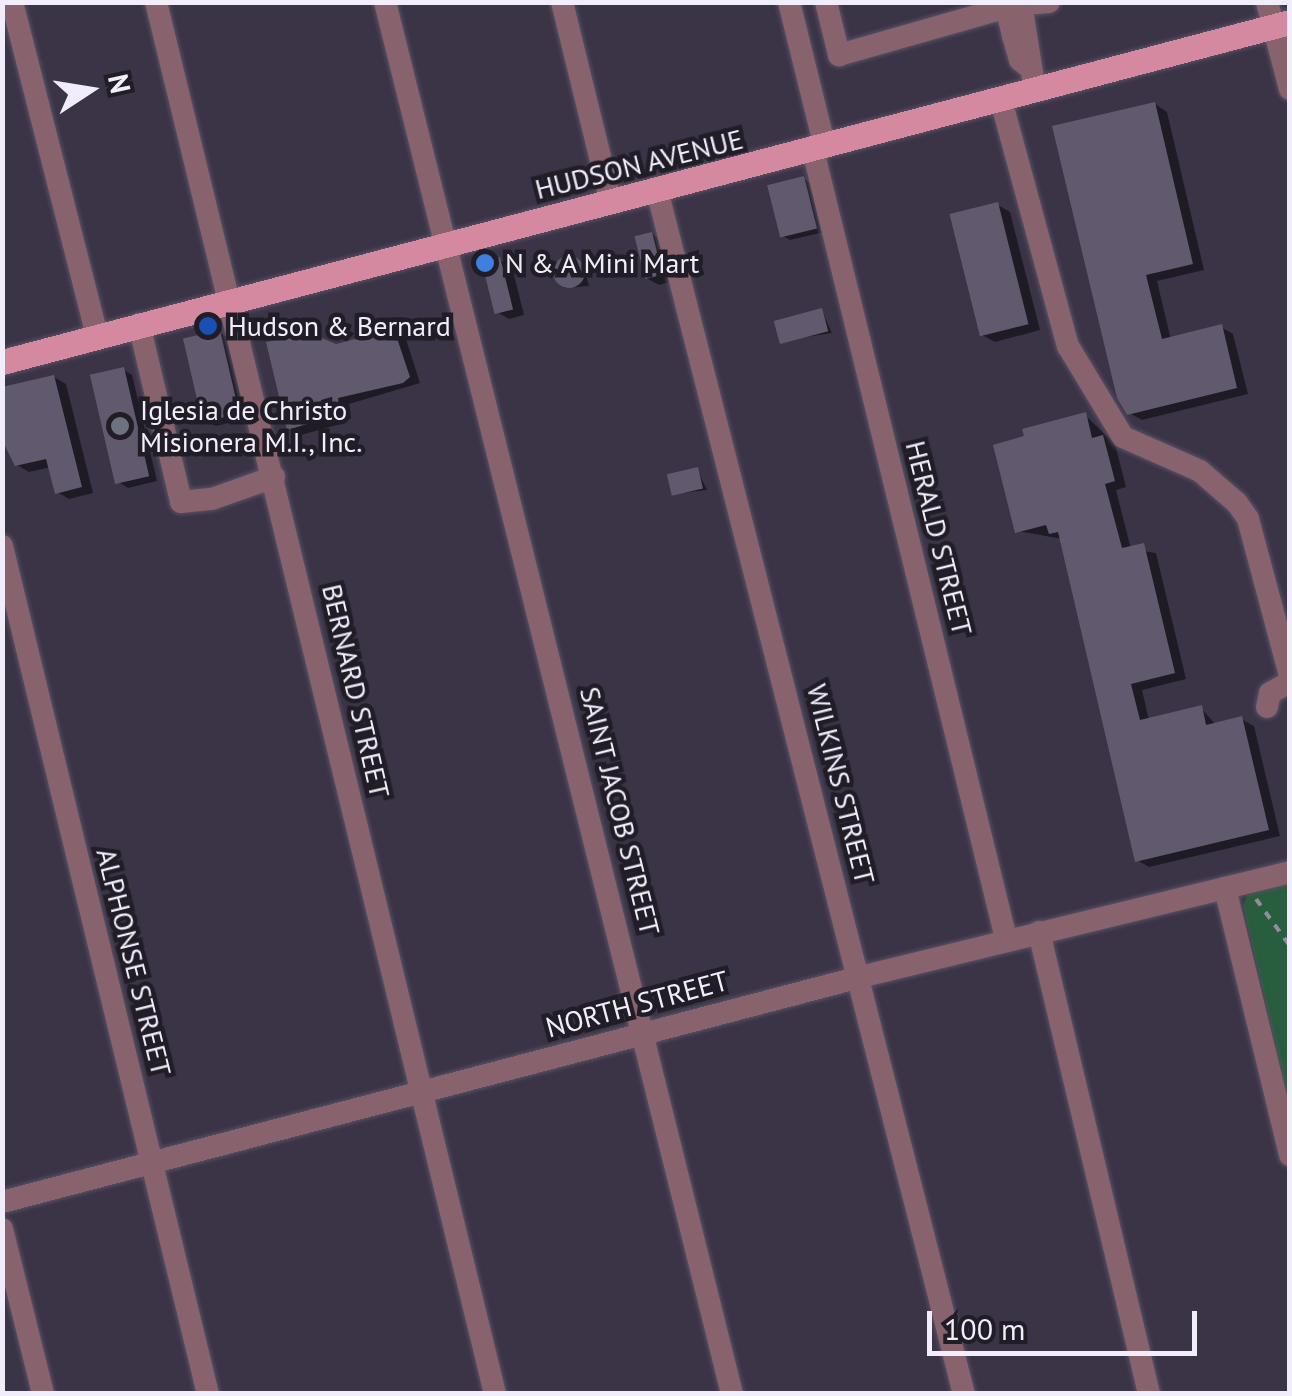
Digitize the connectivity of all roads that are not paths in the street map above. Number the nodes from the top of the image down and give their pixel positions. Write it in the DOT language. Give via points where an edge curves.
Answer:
graph roads {
  1 [pos="12,2"];
  2 [pos="156,2"];
  3 [pos="385,2"];
  4 [pos="562,2"];
  5 [pos="789,2"];
  6 [pos="826,2"];
  7 [pos="1049,2"];
  8 [pos="1014,6"];
  9 [pos="1277,17"];
  10 [pos="1032,79"];
  11 [pos="1290,89"];
  12 [pos="1001,100"];
  13 [pos="819,149"];
  14 [pos="657,190"];
  15 [pos="612,202"];
  16 [pos="448,244"];
  17 [pos="232,301"];
  18 [pos="139,324"];
  19 [pos="97,335"];
  20 [pos="2,362"];
  21 [pos="274,477"];
  22 [pos="2,546"];
  23 [pos="1290,679"];
  24 [pos="1267,707"];
  25 [pos="1290,872"];
  26 [pos="1225,888"];
  27 [pos="1039,932"];
  28 [pos="1006,940"];
  29 [pos="860,977"];
  30 [pos="645,1033"];
  31 [pos="422,1093"];
  32 [pos="1290,1155"];
  33 [pos="152,1164"];
  34 [pos="2,1202"];
  35 [pos="2,1229"];
  36 [pos="43,1394"];
  37 [pos="208,1394"];
  38 [pos="495,1394"];
  39 [pos="732,1394"];
  40 [pos="964,1394"];
  41 [pos="1149,1394"];
  1 -- 19 [label="street"];
  2 -- 17 [label="street, BERNARD STREET"];
  3 -- 16 [label="street, SAINT JACOB STREET"];
  4 -- 15 [label="street"];
  5 -- 13 [label="street, HERALD STREET"];
  6 -- 8 [label="street" via="839,55"];
  7 -- 8 [label="street"];
  8 -- 10 [label="street" via="1023,16"];
  9 -- 10 [label="main road, HUDSON AVENUE"];
  9 -- 11 [label="street"];
  10 -- 12 [label="main road, HUDSON AVENUE"];
  12 -- 13 [label="main road, HUDSON AVENUE"];
  12 -- 23 [label="street" via="1068,346 1123,438 1200,471 1238,503 1248,519"];
  13 -- 14 [label="main road, HUDSON AVENUE"];
  13 -- 28 [label="street, HERALD STREET"];
  14 -- 15 [label="main road, HUDSON AVENUE"];
  14 -- 29 [label="street, WILKINS STREET"];
  15 -- 16 [label="main road, HUDSON AVENUE"];
  16 -- 17 [label="main road, HUDSON AVENUE"];
  16 -- 30 [label="street, SAINT JACOB STREET"];
  17 -- 18 [label="main road, HUDSON AVENUE"];
  17 -- 21 [label="street, BERNARD STREET"];
  18 -- 19 [label="main road, HUDSON AVENUE"];
  18 -- 21 [label="street" via="182,502"];
  19 -- 20 [label="main road, HUDSON AVENUE"];
  21 -- 31 [label="street, BERNARD STREET"];
  22 -- 33 [label="street, ALPHONSE STREET"];
  23 -- 24 [label="street" via="1270,693"];
  25 -- 26 [label="street, NORTH STREET"];
  26 -- 27 [label="street, NORTH STREET"];
  26 -- 32 [label="street"];
  27 -- 28 [label="street, NORTH STREET"];
  27 -- 41 [label="street"];
  28 -- 29 [label="street, NORTH STREET"];
  29 -- 30 [label="street, NORTH STREET"];
  29 -- 40 [label="street, WILKINS STREET"];
  30 -- 31 [label="street, NORTH STREET"];
  30 -- 39 [label="street, SAINT JACOB STREET"];
  31 -- 33 [label="street, NORTH STREET"];
  31 -- 38 [label="street, BERNARD STREET"];
  33 -- 34 [label="street, NORTH STREET"];
  33 -- 37 [label="street, ALPHONSE STREET"];
  35 -- 36 [label="street"];
}
